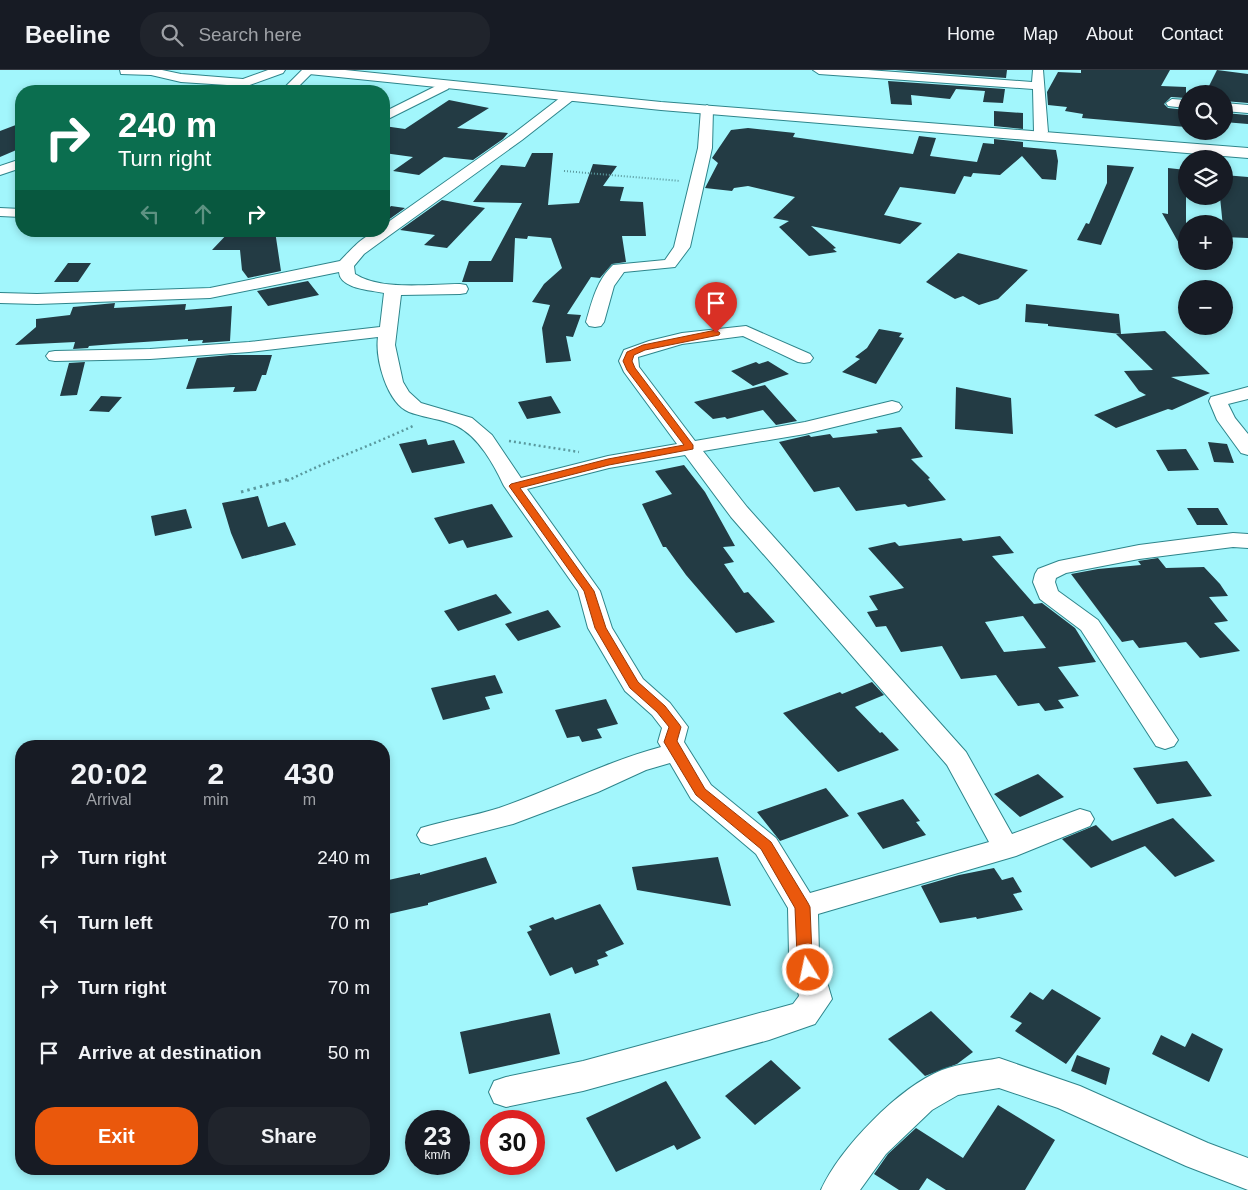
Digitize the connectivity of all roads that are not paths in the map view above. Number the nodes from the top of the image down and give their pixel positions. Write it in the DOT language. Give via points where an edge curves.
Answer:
graph roads {
  1 [pos="279,70"];
  2 [pos="309,70"];
  3 [pos="337,70"];
  4 [pos="819,70"];
  5 [pos="1038,70"];
  6 [pos="125,71"];
  7 [pos="249,82"];
  8 [pos="240,85"];
  9 [pos="253,85"];
  10 [pos="293,85"];
  11 [pos="444,86"];
  12 [pos="1038,86"];
  13 [pos="569,97"];
  14 [pos="1172,103"];
  15 [pos="1178,103"];
  16 [pos="1233,108"];
  17 [pos="707,109"];
  18 [pos="1248,109"];
  19 [pos="390,114"];
  20 [pos="1041,132"];
  21 [pos="1248,149"];
  22 [pos="1248,153"];
  23 [pos="15,165"];
  24 [pos="0,171"];
  25 [pos="0,175"];
  26 [pos="15,175"];
  27 [pos="0,212"];
  28 [pos="15,213"];
  29 [pos="390,227"];
  30 [pos="377,237"];
  31 [pos="346,265"];
  32 [pos="460,289"];
  33 [pos="393,290"];
  34 [pos="0,298"];
  35 [pos="595,322"];
  36 [pos="388,331"];
  37 [pos="55,356"];
  38 [pos="804,358"];
  39 [pos="1248,393"];
  40 [pos="892,407"];
  41 [pos="690,447"];
  42 [pos="1248,449"];
  43 [pos="514,486"];
  44 [pos="1248,541"];
  45 [pos="1165,740"];
  46 [pos="677,752"];
  47 [pos="1080,819"];
  48 [pos="431,835"];
  49 [pos="1006,848"];
  50 [pos="802,907"];
  51 [pos="506,1092"];
  52 [pos="1248,1174"];
  53 [pos="840,1190"];
  1 -- 7 [label="street"];
  2 -- 10 [label="street"];
  2 -- 11 [label="main road"];
  3 -- 20 [label="main road" via="814,116"];
  4 -- 12 [label="street"];
  5 -- 12 [label="street"];
  6 -- 7 [label="street"];
  7 -- 8 [label="street"];
  7 -- 9 [label="street"];
  11 -- 13 [label="main road"];
  11 -- 19 [label="street"];
  12 -- 20 [label="street"];
  13 -- 17 [label="main road"];
  13 -- 29 [label="street" via="531,129"];
  14 -- 15 [label="street"];
  16 -- 18 [label="street"];
  17 -- 22 [label="main road"];
  17 -- 35 [label="street" via="705,148 684,239 673,260 661,265 618,268 604,292"];
  20 -- 21 [label="main road"];
  23 -- 24 [label="street"];
  25 -- 26 [label="street"];
  27 -- 28 [label="street"];
  30 -- 31 [label="street"];
  31 -- 33 [label="street" via="347,276 356,282"];
  31 -- 34 [label="street" via="210,292"];
  32 -- 33 [label="street"];
  33 -- 36 [label="street"];
  36 -- 37 [label="street" via="249,347"];
  36 -- 43 [label="street" via="386,346 394,382 401,395 414,407 465,422 485,438"];
  38 -- 41 [label="street" via="746,331 671,341 630,354 630,368"];
  39 -- 42 [label="street" via="1218,401 1220,411 1241,435"];
  40 -- 41 [label="street" via="805,428"];
  41 -- 43 [label="street" via="608,462"];
  41 -- 49 [label="street" via="739,512 957,759"];
  43 -- 46 [label="street" via="589,591 600,628 634,685 661,709 675,727 671,742"];
  44 -- 45 [label="street" via="1233,540 1139,552 1059,568 1046,574 1044,582 1048,594 1090,625"];
  46 -- 48 [label="street" via="637,763 503,817"];
  46 -- 50 [label="street" via="701,792 766,846"];
  47 -- 49 [label="street"];
  49 -- 50 [label="street"];
  50 -- 51 [label="street" via="804,955 816,999 804,1014 583,1076"];
  52 -- 53 [label="street" via="1068,1096 1000,1072 952,1081 920,1099 874,1143"];
}
